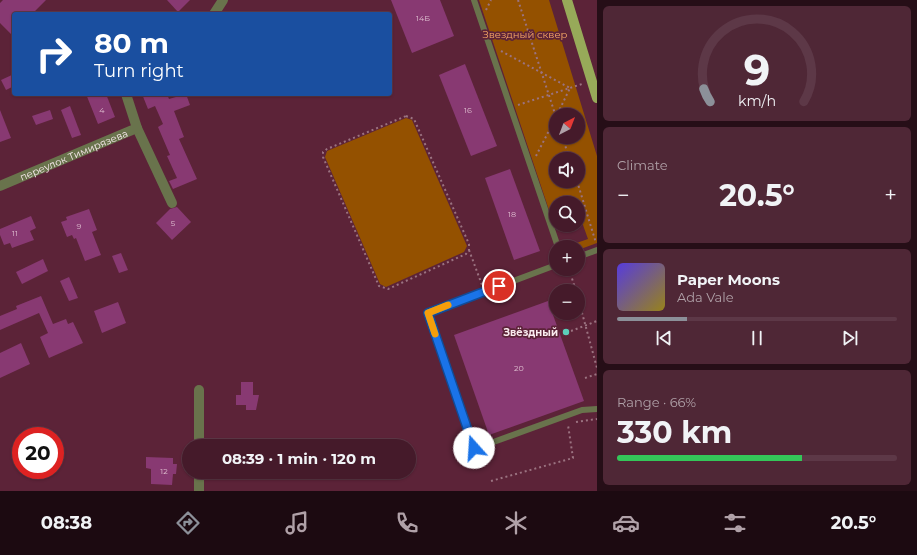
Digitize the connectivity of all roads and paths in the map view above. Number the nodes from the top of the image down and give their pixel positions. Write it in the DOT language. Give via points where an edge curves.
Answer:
graph roads {
  1 [pos="223,0"];
  2 [pos="474,0"];
  3 [pos="518,0"];
  4 [pos="567,0"];
  5 [pos="215,12"];
  6 [pos="489,44"];
  7 [pos="542,73"];
  8 [pos="592,81"];
  9 [pos="570,88"];
  10 [pos="549,95"];
  11 [pos="127,96"];
  12 [pos="597,98"];
  13 [pos="511,108"];
  14 [pos="553,108"];
  15 [pos="560,108"];
  16 [pos="137,128"];
  17 [pos="549,130"];
  18 [pos="533,163"];
  19 [pos="0,186"];
  20 [pos="579,188"];
  21 [pos="172,203"];
  22 [pos="556,240"];
  23 [pos="597,245"];
  24 [pos="469,250"];
  25 [pos="597,250"];
  26 [pos="585,254"];
  27 [pos="549,268"];
  28 [pos="484,292"];
  29 [pos="585,319"];
  30 [pos="597,321"];
  31 [pos="587,325"];
  32 [pos="571,331"];
  33 [pos="597,368"];
  34 [pos="597,374"];
  35 [pos="585,378"];
  36 [pos="199,390"];
  37 [pos="597,409"];
  38 [pos="597,419"];
  39 [pos="199,439"];
  40 [pos="199,479"];
  41 [pos="491,481"];
  42 [pos="199,491"];
  1 -- 5 [label="street"];
  2 -- 6 [label="lane"];
  3 -- 7 [label="path"];
  4 -- 8 [label="main road"];
  6 -- 7 [label="path"];
  6 -- 13 [label="lane"];
  7 -- 9 [label="path"];
  7 -- 10 [label="path"];
  8 -- 9 [label="path"];
  8 -- 12 [label="main road"];
  9 -- 10 [label="path"];
  9 -- 15 [label="path"];
  10 -- 13 [label="path"];
  10 -- 14 [label="path"];
  11 -- 16 [label="street, переулок Тимирязева"];
  13 -- 22 [label="lane"];
  16 -- 19 [label="street, переулок Тимирязева"];
  16 -- 21 [label="street"];
  17 -- 18 [label="path"];
  20 -- 23 [label="path"];
  24 -- 24 [label="path" via="469,244 414,119 406,116 323,152 322,157 379,286 388,289 466,254"];
  24 -- 28 [label="path"];
  25 -- 26 [label="lane"];
  27 -- 28 [label="lane"];
  28 -- 37 [label="lane" via="428,313 474,448 582,410"];
  29 -- 31 [label="path"];
  30 -- 31 [label="path"];
  31 -- 32 [label="path"];
  31 -- 33 [label="path"];
  34 -- 35 [label="path"];
  36 -- 39 [label="street"];
  38 -- 41 [label="path" via="567,423 573,458"];
  40 -- 42 [label="street"];
}
